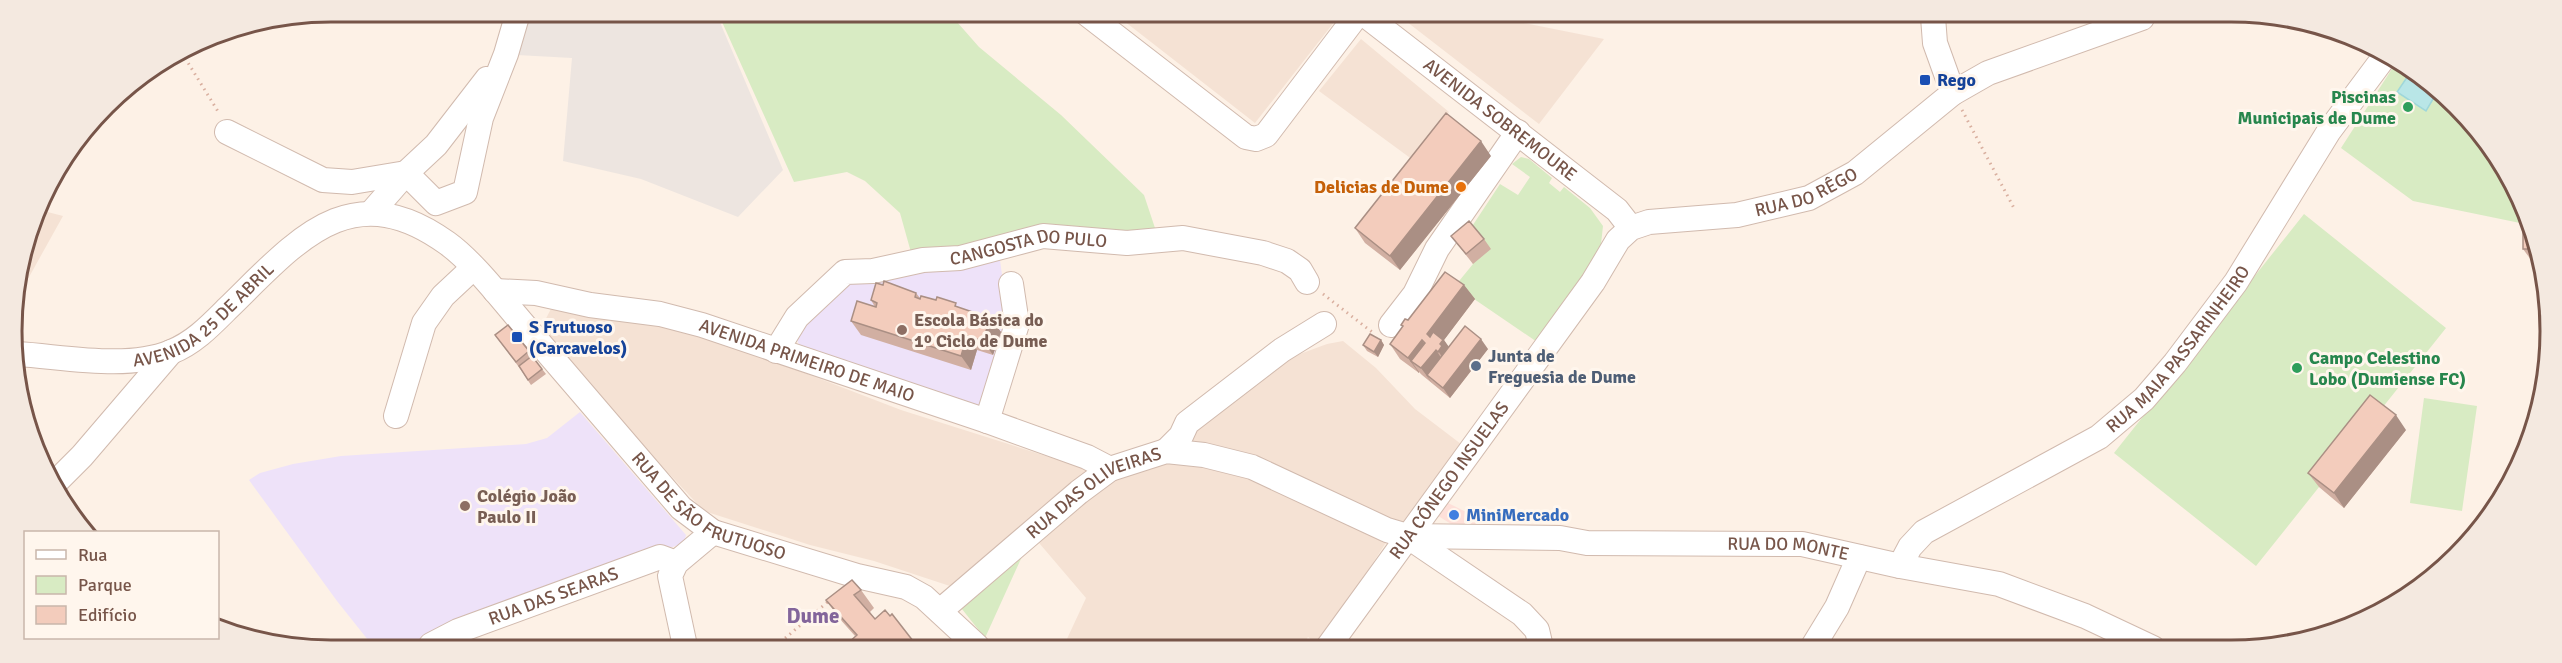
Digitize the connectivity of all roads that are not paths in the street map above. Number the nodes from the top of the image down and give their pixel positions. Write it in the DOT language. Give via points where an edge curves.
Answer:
graph roads {
  1 [pos="515,22"];
  2 [pos="1097,22"];
  3 [pos="1352,22"];
  4 [pos="1374,22"];
  5 [pos="1933,22"];
  6 [pos="2131,22"];
  7 [pos="506,54"];
  8 [pos="2381,62"];
  9 [pos="1953,93"];
  10 [pos="227,132"];
  11 [pos="1518,132"];
  12 [pos="406,173"];
  13 [pos="370,213"];
  14 [pos="1631,228"];
  15 [pos="473,268"];
  16 [pos="1307,282"];
  17 [pos="1011,284"];
  18 [pos="495,291"];
  19 [pos="1324,324"];
  20 [pos="1391,325"];
  21 [pos="776,351"];
  22 [pos="171,352"];
  23 [pos="23,354"];
  24 [pos="396,416"];
  25 [pos="987,420"];
  26 [pos="1167,451"];
  27 [pos="1110,469"];
  28 [pos="60,478"];
  29 [pos="713,532"];
  30 [pos="1407,536"];
  31 [pos="1859,557"];
  32 [pos="676,563"];
  33 [pos="1900,566"];
  34 [pos="940,610"];
  35 [pos="441,640"];
  36 [pos="684,640"];
  37 [pos="970,640"];
  38 [pos="1333,640"];
  39 [pos="1539,640"];
  40 [pos="1817,640"];
  41 [pos="2136,640"];
  1 -- 7 [label="street"];
  2 -- 3 [label="street" via="1246,137 1256,139 1266,135"];
  4 -- 11 [label="street, AVENIDA SOBREMOURE"];
  5 -- 9 [label="street" via="1935,43"];
  6 -- 9 [label="street, RUA DO RÊGO" via="1988,73"];
  7 -- 12 [label="street" via="436,146"];
  7 -- 12 [label="street" via="481,118 465,192 436,203"];
  8 -- 33 [label="street, RUA MAIA PASSARINHEIRO" via="2329,131 2236,282 2144,399 2099,437 1924,532"];
  9 -- 14 [label="street, RUA DO RÊGO" via="1855,173 1809,198 1737,215 1649,222"];
  10 -- 12 [label="street" via="324,180 352,182"];
  11 -- 14 [label="street, AVENIDA SOBREMOURE" via="1617,210"];
  11 -- 20 [label="street" via="1437,249 1414,294"];
  12 -- 13 [label="street"];
  13 -- 15 [label="street, RUA DE SÃO FRUTUOSO" via="419,224 449,244"];
  13 -- 22 [label="street, AVENIDA 25 DE ABRIL" via="329,221 296,242 202,333"];
  14 -- 30 [label="street, RUA CÓNEGO INSUELAS" via="1618,240 1593,282"];
  15 -- 18 [label="street, RUA DE SÃO FRUTUOSO"];
  15 -- 24 [label="street" via="443,296 424,323"];
  16 -- 21 [label="street, CANGOSTA DO PULO" via="1300,270 1287,261 1183,238 1128,243 1043,236 960,258 845,272 797,317"];
  17 -- 25 [label="street" via="1017,324"];
  18 -- 21 [label="street, AVENIDA PRIMEIRO DE MAIO" via="536,293 660,314"];
  18 -- 29 [label="street, RUA DE SÃO FRUTUOSO" via="681,508"];
  19 -- 26 [label="street" via="1282,350 1187,423"];
  21 -- 25 [label="street, AVENIDA PRIMEIRO DE MAIO"];
  22 -- 23 [label="street, AVENIDA 25 DE ABRIL" via="131,362"];
  22 -- 28 [label="street"];
  25 -- 27 [label="street, AVENIDA PRIMEIRO DE MAIO"];
  26 -- 27 [label="street, RUA DAS OLIVEIRAS"];
  26 -- 30 [label="street, RUA DAS OLIVEIRAS" via="1252,467"];
  27 -- 34 [label="street, RUA DAS OLIVEIRAS"];
  29 -- 32 [label="street"];
  29 -- 34 [label="street, RUA DE SÃO FRUTUOSO" via="906,587"];
  30 -- 31 [label="street, RUA DO MONTE" via="1560,538 1587,543 1802,544"];
  30 -- 38 [label="street, RUA CÓNEGO INSUELAS"];
  30 -- 39 [label="street" via="1522,614 1537,630"];
  31 -- 33 [label="street, RUA DO MONTE"];
  31 -- 40 [label="street" via="1837,607"];
  32 -- 35 [label="street, RUA DAS SEARAS" via="660,557"];
  32 -- 36 [label="street" via="670,576"];
  33 -- 41 [label="street, RUA DO MONTE" via="1999,584"];
  34 -- 37 [label="street, RUA DE SÃO FRUTUOSO"];
}
